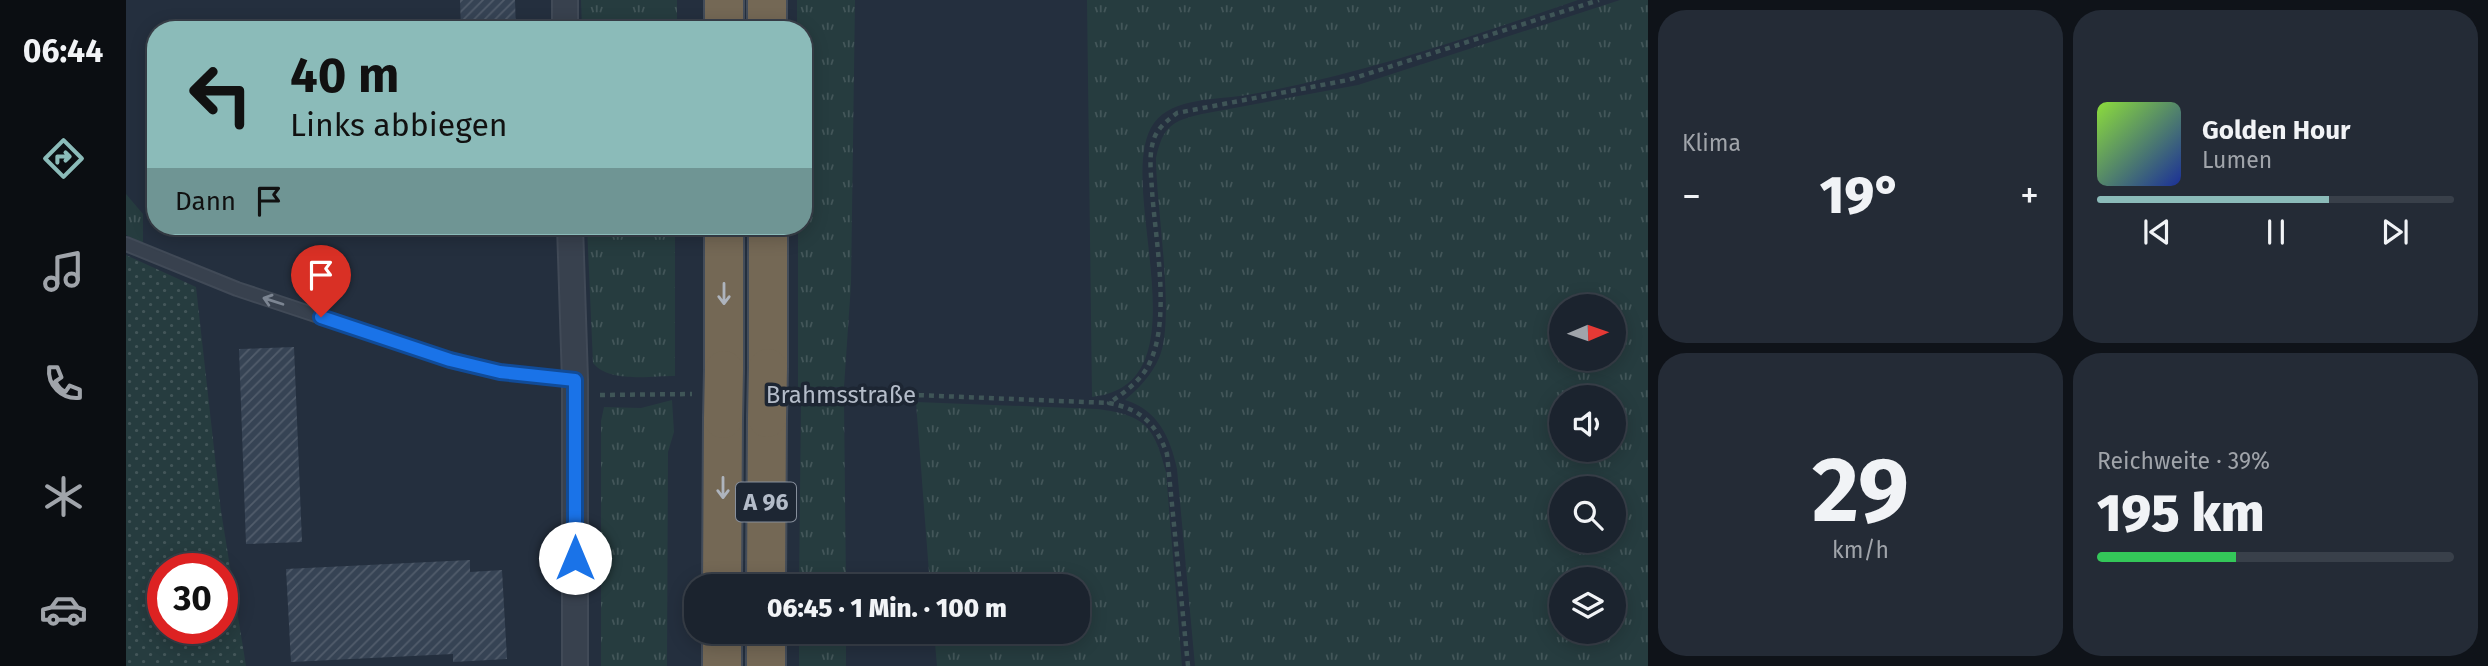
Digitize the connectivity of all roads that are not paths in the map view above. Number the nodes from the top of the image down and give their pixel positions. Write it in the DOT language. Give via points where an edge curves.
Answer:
graph roads {
  1 [pos="565,0"];
  2 [pos="724,0"];
  3 [pos="767,0"];
  4 [pos="565,21"];
  5 [pos="724,21"];
  6 [pos="767,21"];
  7 [pos="570,235"];
  8 [pos="724,235"];
  9 [pos="768,235"];
  10 [pos="126,244"];
  11 [pos="574,388"];
  12 [pos="722,574"];
  13 [pos="766,574"];
  14 [pos="722,644"];
  15 [pos="766,644"];
  16 [pos="575,666"];
  17 [pos="722,666"];
  18 [pos="766,666"];
  1 -- 4 [label="street"];
  2 -- 5 [label="highway"];
  3 -- 6 [label="highway"];
  7 -- 11 [label="street"];
  8 -- 12 [label="highway, A 96, one-way" via="715,394"];
  9 -- 13 [label="highway, A 96, bridge"];
  11 -- 10 [label="lane, one-way" via="450,360 237,289"];
  11 -- 16 [label="street"];
  14 -- 17 [label="highway"];
  15 -- 18 [label="highway"];
}
